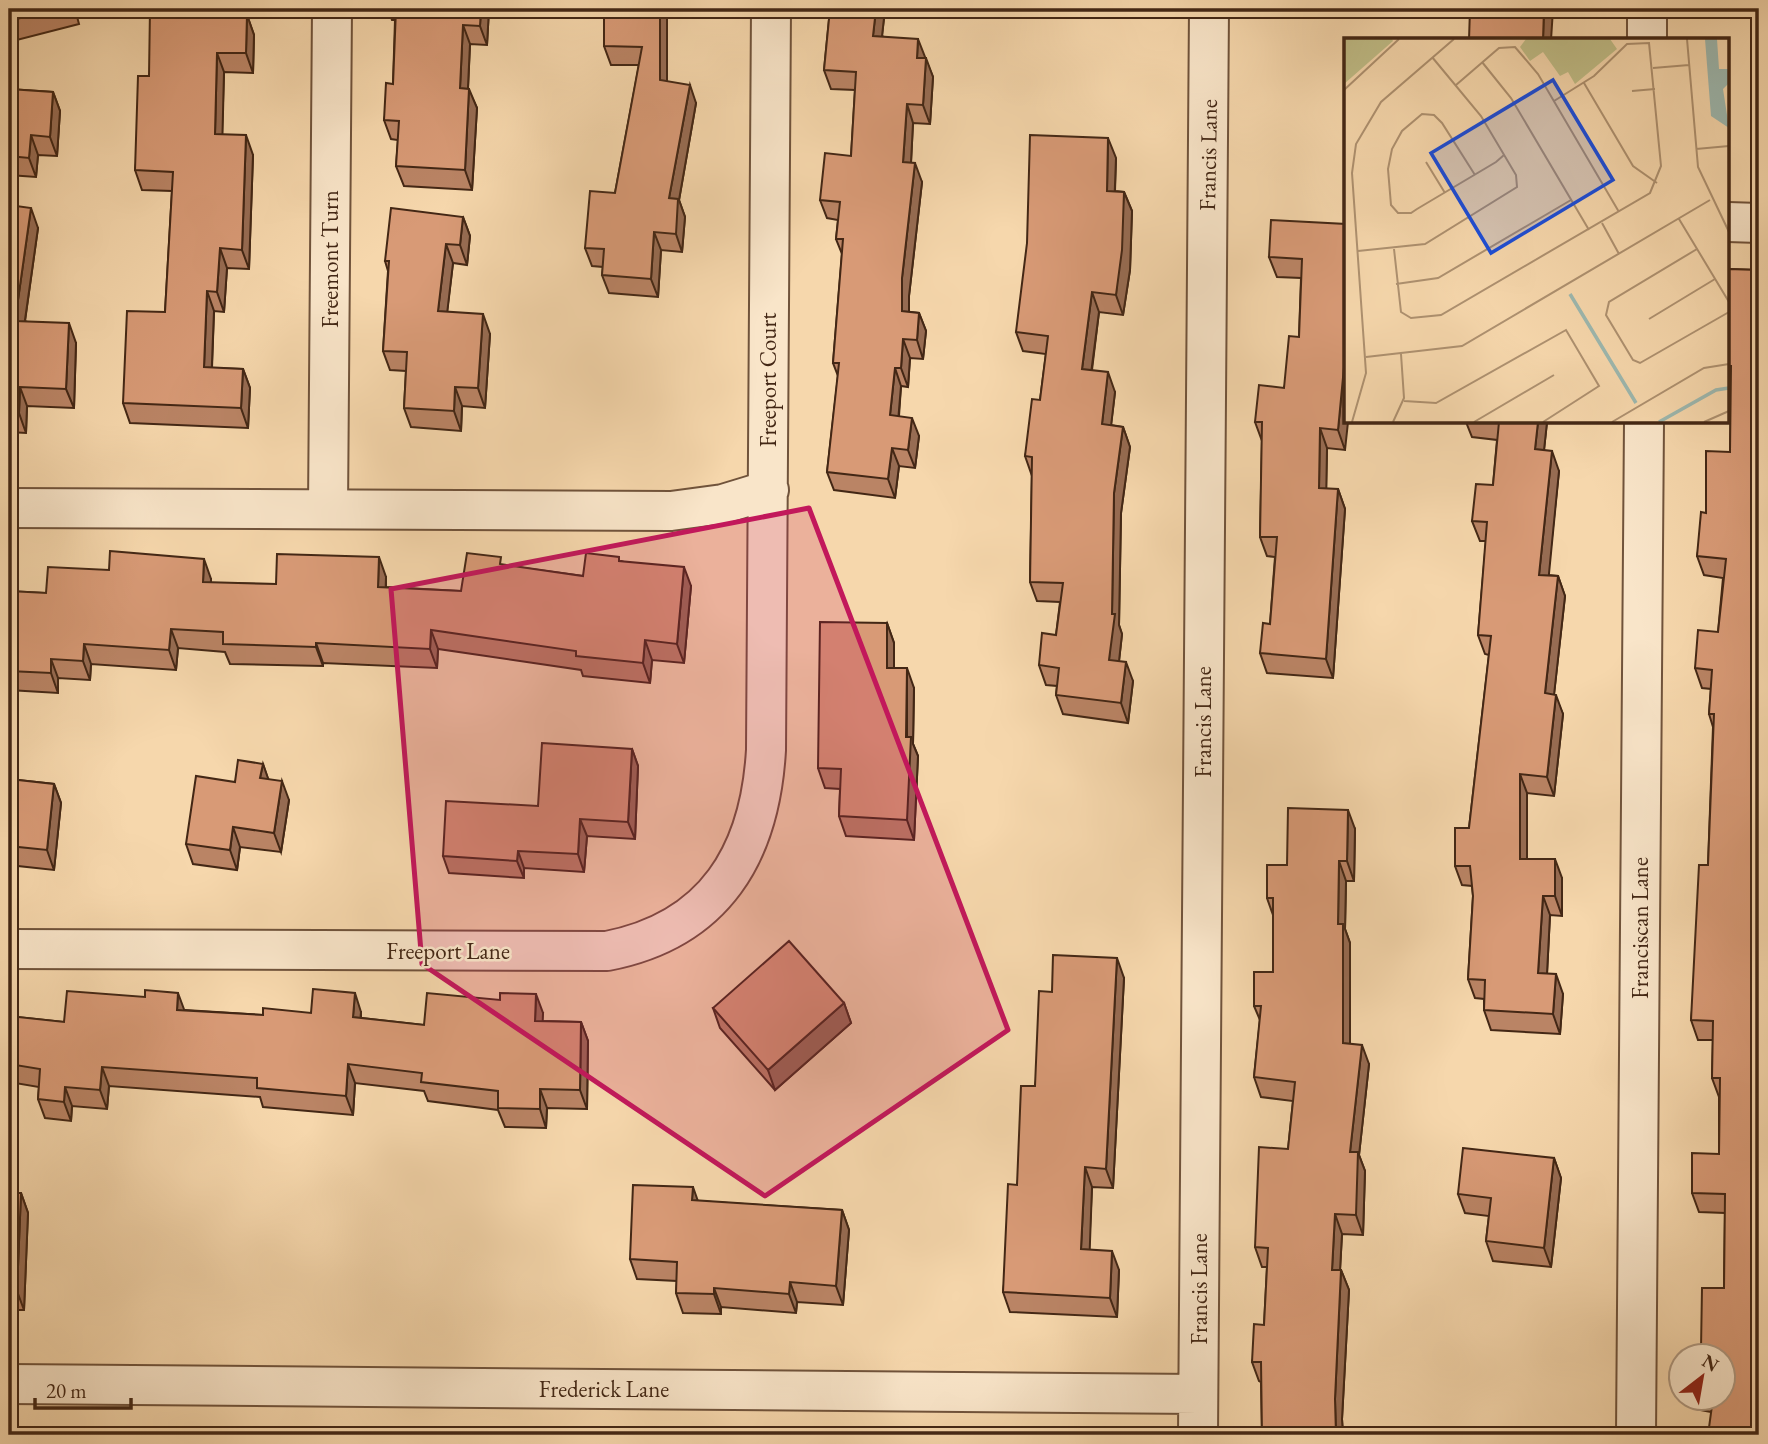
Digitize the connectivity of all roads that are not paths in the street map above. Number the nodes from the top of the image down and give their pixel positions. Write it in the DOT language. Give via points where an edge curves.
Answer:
graph roads {
  1 [pos="332,9"];
  2 [pos="771,9"];
  3 [pos="1209,9"];
  4 [pos="1647,9"];
  5 [pos="1647,38"];
  6 [pos="1730,222"];
  7 [pos="1759,223"];
  8 [pos="1644,424"];
  9 [pos="769,491"];
  10 [pos="9,508"];
  11 [pos="328,509"];
  12 [pos="766,751"];
  13 [pos="9,948"];
  14 [pos="9,1384"];
  15 [pos="1198,1394"];
  16 [pos="1198,1435"];
  17 [pos="1636,1435"];
  1 -- 11 [label="street, Freemont Turn"];
  2 -- 9 [label="street, Freeport Court"];
  3 -- 15 [label="street, Francis Lane"];
  4 -- 5 [label="street"];
  6 -- 7 [label="street"];
  8 -- 17 [label="street, Franciscan Lane"];
  9 -- 11 [label="street" via="723,504 671,511"];
  9 -- 12 [label="street, Freeport Court"];
  10 -- 11 [label="street"];
  12 -- 13 [label="street, Freeport Lane" via="755,824 736,868 680,925 633,946 585,952"];
  14 -- 15 [label="street, Frederick Lane"];
  15 -- 16 [label="street, Francis Lane"];
}
